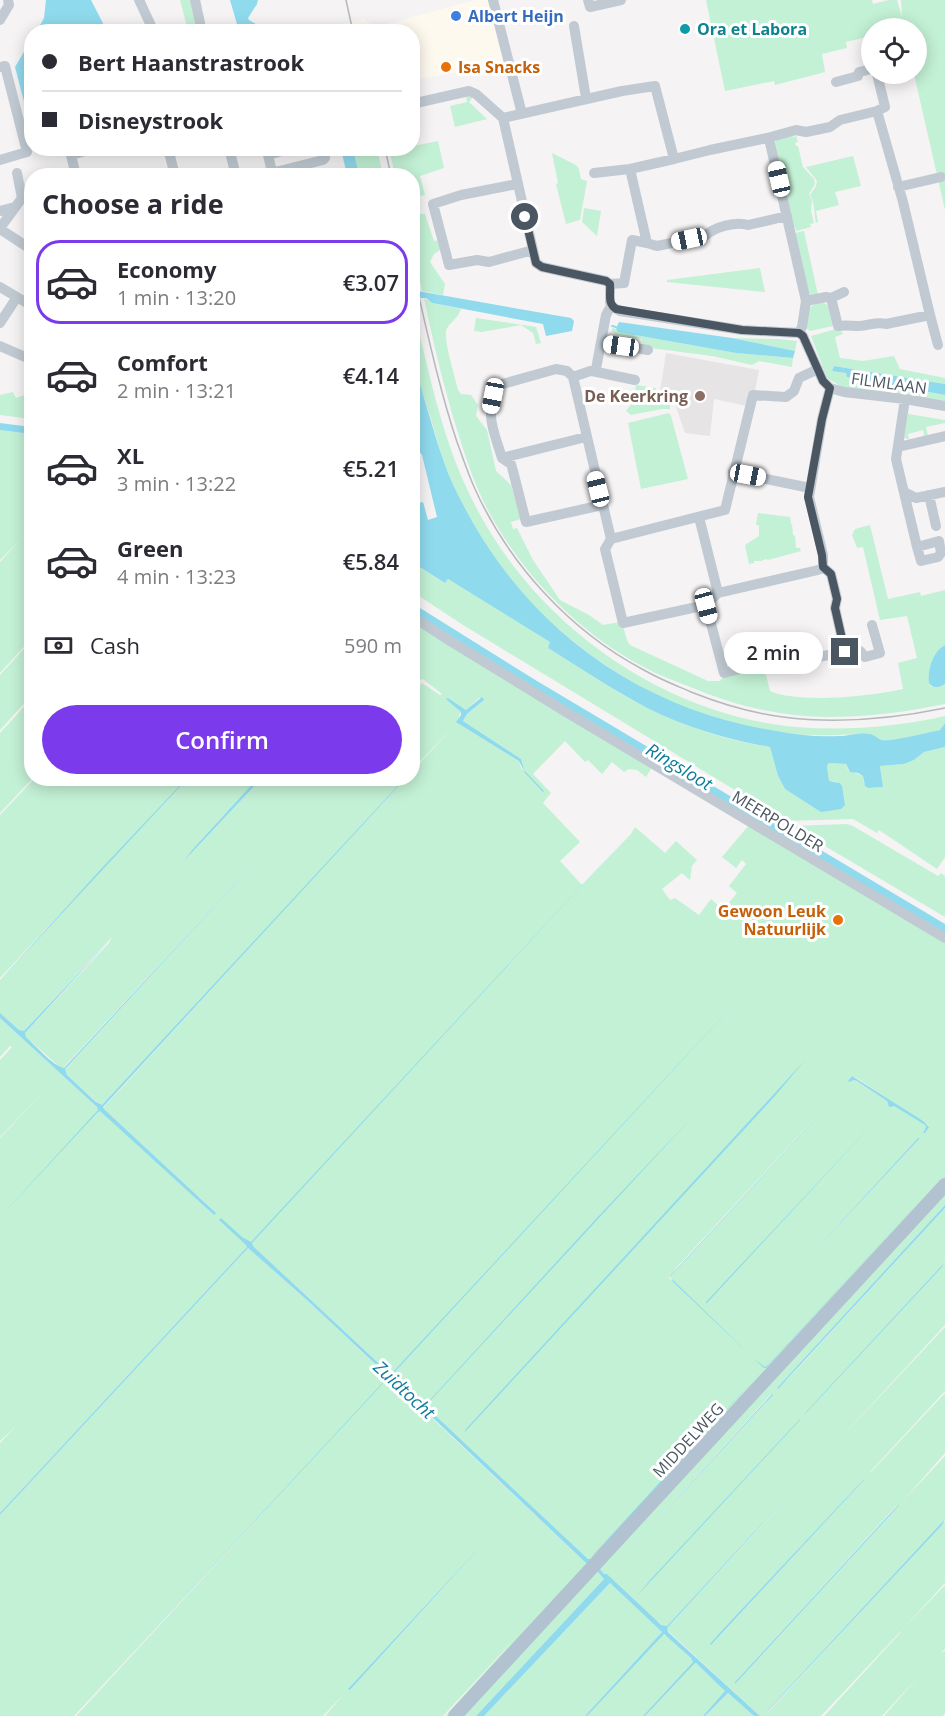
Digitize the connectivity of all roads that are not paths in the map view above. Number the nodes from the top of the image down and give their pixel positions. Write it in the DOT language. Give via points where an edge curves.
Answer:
graph roads {
  1 [pos="8,0"];
  2 [pos="139,0"];
  3 [pos="195,0"];
  4 [pos="493,0"];
  5 [pos="621,0"];
  6 [pos="589,4"];
  7 [pos="0,20"];
  8 [pos="150,24"];
  9 [pos="200,24"];
  10 [pos="574,26"];
  11 [pos="0,67"];
  12 [pos="861,72"];
  13 [pos="836,82"];
  14 [pos="879,84"];
  15 [pos="586,99"];
  16 [pos="420,102"];
  17 [pos="877,111"];
  18 [pos="522,114"];
  19 [pos="503,118"];
  20 [pos="767,138"];
  21 [pos="24,140"];
  22 [pos="24,153"];
  23 [pos="325,156"];
  24 [pos="674,159"];
  25 [pos="0,160"];
  26 [pos="291,168"];
  27 [pos="630,170"];
  28 [pos="16,173"];
  29 [pos="594,174"];
  30 [pos="941,177"];
  31 [pos="517,184"];
  32 [pos="898,187"];
  33 [pos="15,207"];
  34 [pos="0,211"];
  35 [pos="787,216"];
  36 [pos="0,228"];
  37 [pos="647,243"];
  38 [pos="24,244"];
  39 [pos="533,250"];
  40 [pos="610,284"];
  41 [pos="0,287"];
  42 [pos="844,292"];
  43 [pos="16,297"];
  44 [pos="831,298"];
  45 [pos="24,302"];
  46 [pos="806,302"];
  47 [pos="611,306"];
  48 [pos="930,315"];
  49 [pos="0,323"];
  50 [pos="799,333"];
  51 [pos="601,343"];
  52 [pos="938,345"];
  53 [pos="0,346"];
  54 [pos="648,350"];
  55 [pos="24,356"];
  56 [pos="818,369"];
  57 [pos="592,371"];
  58 [pos="573,376"];
  59 [pos="635,380"];
  60 [pos="830,388"];
  61 [pos="905,399"];
  62 [pos="945,406"];
  63 [pos="945,436"];
  64 [pos="586,437"];
  65 [pos="898,447"];
  66 [pos="502,458"];
  67 [pos="733,472"];
  68 [pos="810,488"];
  69 [pos="904,492"];
  70 [pos="945,492"];
  71 [pos="929,495"];
  72 [pos="602,505"];
  73 [pos="699,517"];
  74 [pos="936,526"];
  75 [pos="611,539"];
  76 [pos="943,553"];
  77 [pos="823,567"];
  78 [pos="718,593"];
  79 [pos="706,606"];
  80 [pos="420,621"];
  81 [pos="872,625"];
  82 [pos="845,652"];
  83 [pos="945,938"];
  84 [pos="945,1185"];
  85 [pos="455,1716"];
  1 -- 7 [label="street"];
  2 -- 8 [label="street"];
  3 -- 9 [label="street"];
  4 -- 18 [label="street"];
  5 -- 6 [label="street"];
  10 -- 15 [label="street"];
  11 -- 21 [label="street" via="5,66"];
  12 -- 13 [label="street"];
  14 -- 17 [label="street" via="885,107"];
  15 -- 18 [label="street"];
  15 -- 24 [label="street" via="655,86"];
  16 -- 19 [label="street" via="469,91"];
  17 -- 20 [label="street" via="840,120 830,127"];
  17 -- 32 [label="street"];
  18 -- 19 [label="street"];
  19 -- 31 [label="street"];
  20 -- 24 [label="street"];
  20 -- 35 [label="street"];
  22 -- 25 [label="street"];
  23 -- 26 [label="street"];
  24 -- 27 [label="street"];
  27 -- 29 [label="street"];
  27 -- 37 [label="street"];
  28 -- 33 [label="street" via="22,198"];
  30 -- 32 [label="street"];
  31 -- 39 [label="street"];
  31 -- 39 [label="street" via="433,204 449,265 489,262"];
  32 -- 48 [label="street"];
  33 -- 34 [label="street"];
  33 -- 36 [label="street"];
  35 -- 37 [label="street" via="728,226 705,236 657,246"];
  35 -- 46 [label="street"];
  36 -- 38 [label="street"];
  37 -- 40 [label="street" via="633,240 624,283"];
  39 -- 40 [label="street" via="536,263 542,267"];
  40 -- 47 [label="street"];
  41 -- 43 [label="street"];
  42 -- 44 [label="street"];
  43 -- 45 [label="street"];
  43 -- 49 [label="street"];
  44 -- 46 [label="street"];
  44 -- 48 [label="street" via="838,326 886,324"];
  46 -- 50 [label="street"];
  47 -- 50 [label="street" via="620,311 742,330"];
  47 -- 51 [label="street"];
  48 -- 52 [label="street"];
  50 -- 56 [label="street"];
  51 -- 54 [label="street"];
  51 -- 57 [label="street" via="596,369"];
  53 -- 55 [label="street"];
  56 -- 60 [label="street"];
  56 -- 67 [label="street" via="800,378 786,397 753,395"];
  57 -- 58 [label="street"];
  57 -- 59 [label="street"];
  58 -- 64 [label="street"];
  58 -- 66 [label="street" via="556,369 499,385 493,396 490,421"];
  60 -- 61 [label="street, FILMLAAN"];
  60 -- 68 [label="street"];
  61 -- 62 [label="street, FILMLAAN"];
  61 -- 65 [label="street"];
  63 -- 65 [label="street"];
  64 -- 66 [label="street"];
  64 -- 72 [label="street"];
  65 -- 69 [label="street" via="896,459"];
  66 -- 72 [label="street" via="511,464 524,522"];
  67 -- 68 [label="street"];
  67 -- 73 [label="street" via="725,510"];
  68 -- 77 [label="street" via="808,497"];
  69 -- 71 [label="street" via="916,498"];
  69 -- 76 [label="street" via="921,561"];
  70 -- 71 [label="street"];
  71 -- 74 [label="street"];
  72 -- 75 [label="street"];
  73 -- 75 [label="street"];
  73 -- 78 [label="street"];
  75 -- 79 [label="street" via="605,549 623,623"];
  77 -- 78 [label="street"];
  77 -- 82 [label="street" via="831,574"];
  78 -- 79 [label="street"];
  79 -- 82 [label="street" via="724,673 800,654 807,659"];
  80 -- 83 [label="street, MEERPOLDER"];
  81 -- 82 [label="street" via="880,653 865,657 860,651"];
  84 -- 85 [label="main road, MIDDELWEG"];
}
